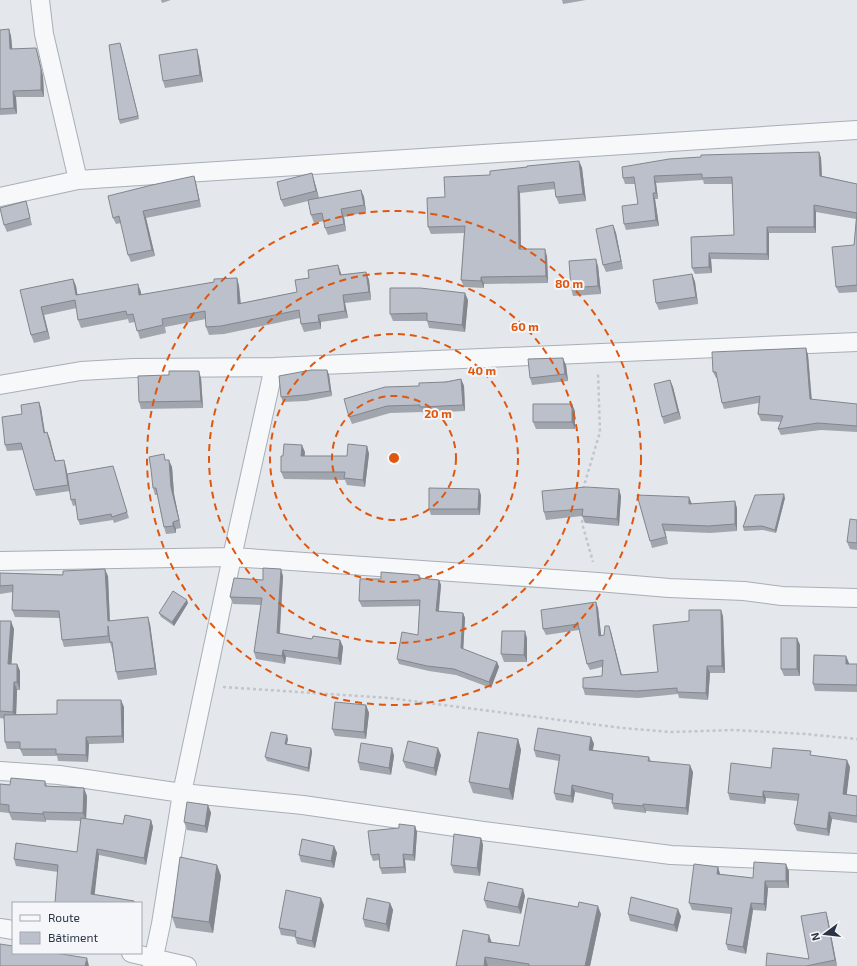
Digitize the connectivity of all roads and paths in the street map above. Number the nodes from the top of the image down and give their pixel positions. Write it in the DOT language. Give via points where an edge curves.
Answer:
graph roads {
  1 [pos="40,0"];
  2 [pos="857,130"];
  3 [pos="78,180"];
  4 [pos="0,197"];
  5 [pos="857,342"];
  6 [pos="597,353"];
  7 [pos="274,367"];
  8 [pos="0,385"];
  9 [pos="583,491"];
  10 [pos="583,510"];
  11 [pos="232,557"];
  12 [pos="0,561"];
  13 [pos="598,582"];
  14 [pos="857,598"];
  15 [pos="205,686"];
  16 [pos="857,739"];
  17 [pos="0,771"];
  18 [pos="182,793"];
  19 [pos="857,863"];
  20 [pos="0,928"];
  21 [pos="12,930"];
  22 [pos="133,954"];
  23 [pos="153,962"];
  24 [pos="187,966"];
  1 -- 3 [label="street" via="44,34"];
  2 -- 3 [label="street"];
  3 -- 4 [label="street"];
  5 -- 6 [label="street"];
  6 -- 7 [label="street"];
  6 -- 9 [label="path" via="600,432"];
  7 -- 8 [label="street" via="81,371"];
  7 -- 11 [label="street"];
  10 -- 13 [label="path" via="582,523"];
  11 -- 12 [label="street"];
  11 -- 13 [label="street"];
  11 -- 15 [label="street"];
  13 -- 14 [label="street" via="744,591 782,596"];
  15 -- 16 [label="path" via="389,698 622,728 672,732 733,730"];
  15 -- 18 [label="street"];
  17 -- 18 [label="street" via="59,775"];
  18 -- 19 [label="street" via="303,804 671,856"];
  18 -- 23 [label="street"];
  20 -- 21 [label="street"];
  22 -- 23 [label="street"];
  23 -- 24 [label="street"];
}
